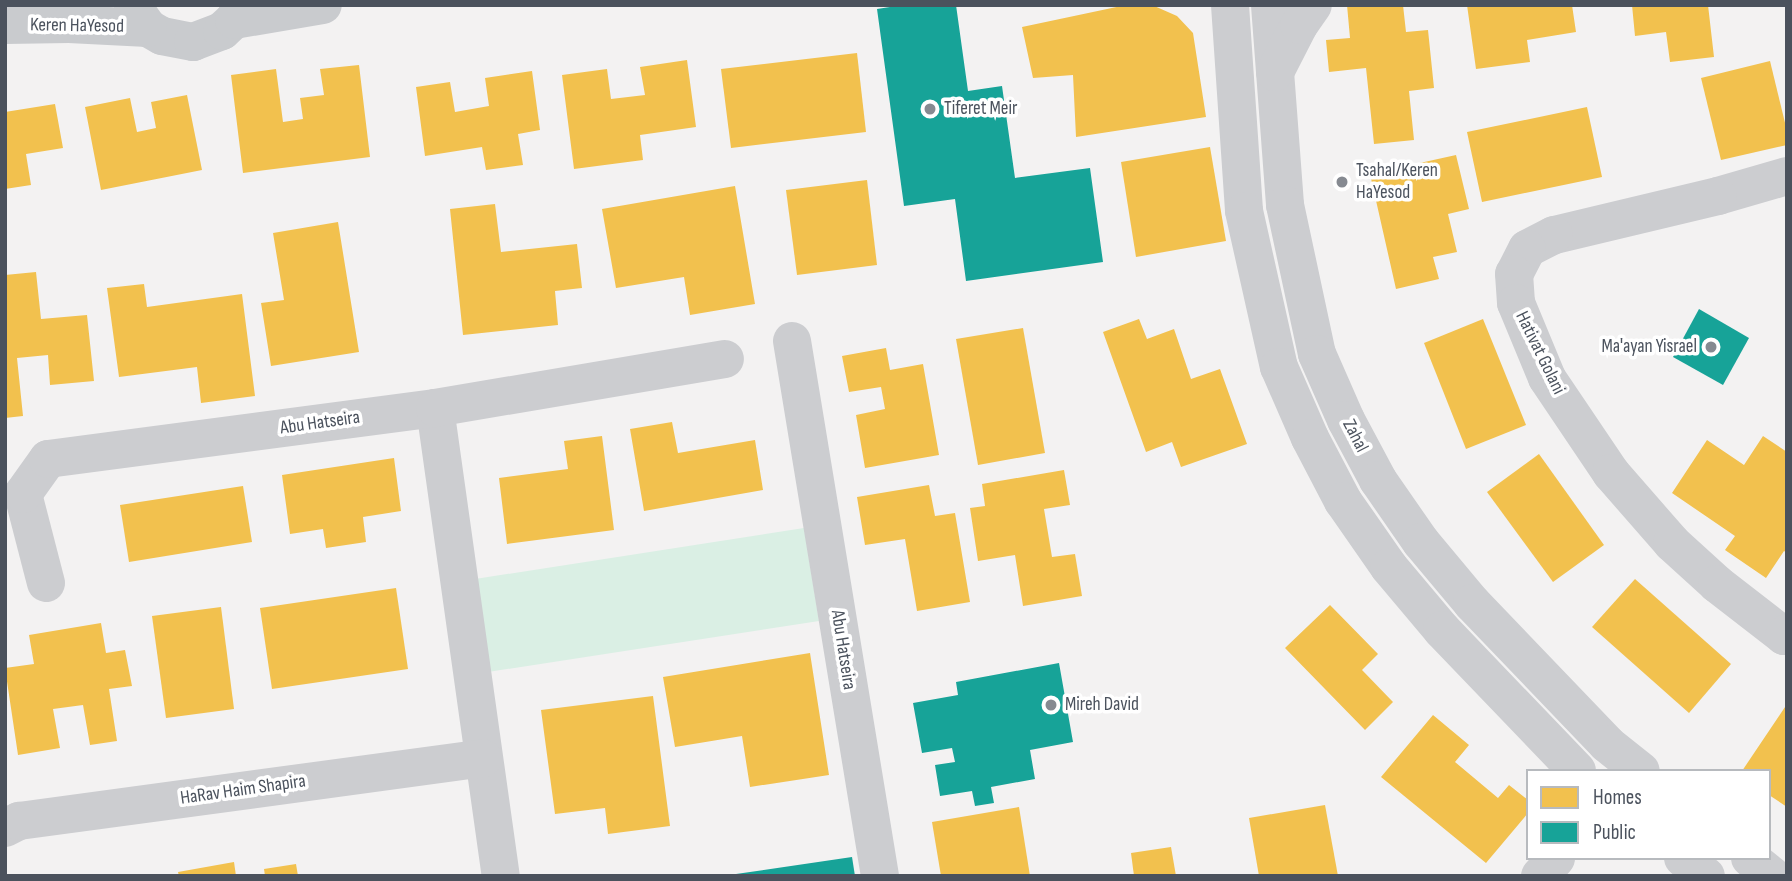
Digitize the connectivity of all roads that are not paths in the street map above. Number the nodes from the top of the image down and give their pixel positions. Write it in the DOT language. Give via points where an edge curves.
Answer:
graph roads {
  1 [pos="323,5"];
  2 [pos="1230,5"];
  3 [pos="1270,5"];
  4 [pos="1313,5"];
  5 [pos="239,13"];
  6 [pos="140,17"];
  7 [pos="5,25"];
  8 [pos="1274,74"];
  9 [pos="1787,176"];
  10 [pos="792,341"];
  11 [pos="725,359"];
  12 [pos="435,408"];
  13 [pos="46,583"];
  14 [pos="1787,633"];
  15 [pos="483,758"];
  16 [pos="1575,769"];
  17 [pos="1636,769"];
  18 [pos="5,828"];
  19 [pos="1554,860"];
  20 [pos="1686,860"];
  21 [pos="1752,860"];
  22 [pos="501,876"];
  23 [pos="880,876"];
  24 [pos="1540,876"];
  25 [pos="1706,876"];
  26 [pos="1772,876"];
  1 -- 5 [label="main road"];
  2 -- 16 [label="street" via="1244,211 1279,367 1310,438 1343,501 1389,567 1442,631"];
  3 -- 8 [label="street, Zahal"];
  4 -- 8 [label="street"];
  5 -- 6 [label="main road, Keren HaYesod" via="222,31 193,42 162,36"];
  6 -- 7 [label="main road, Keren HaYesod"];
  8 -- 17 [label="street, Zahal" via="1285,205 1317,354 1378,481 1472,603"];
  9 -- 14 [label="street, Hativat Golani" via="1554,235 1527,250 1514,274 1516,303 1547,378 1611,473 1672,542 1717,584 1784,636"];
  10 -- 23 [label="street, Abu Hatseira"];
  11 -- 12 [label="street, Abu Hatseira"];
  12 -- 13 [label="street, Abu Hatseira" via="48,459 23,494"];
  12 -- 15 [label="street"];
  15 -- 18 [label="street, HaRav Haim Shapira" via="19,821"];
  15 -- 22 [label="street"];
  19 -- 24 [label="street"];
  20 -- 25 [label="street"];
  21 -- 26 [label="street"];
}
